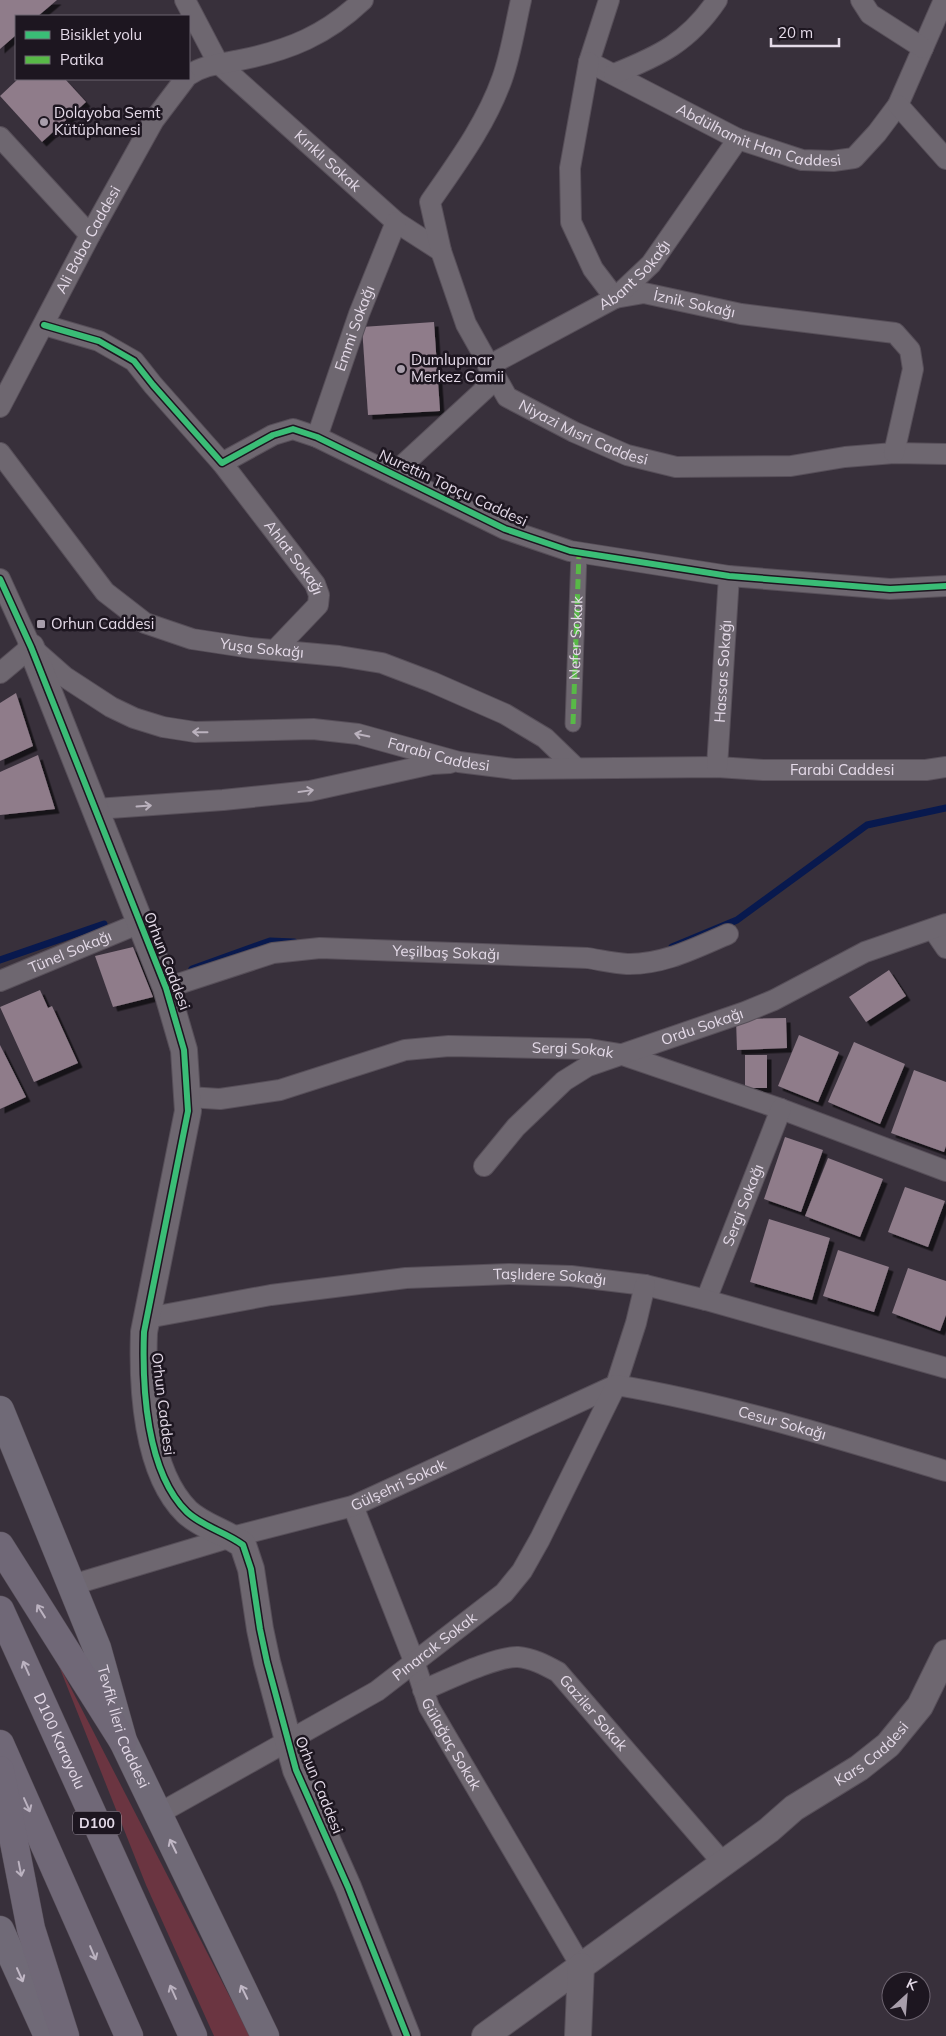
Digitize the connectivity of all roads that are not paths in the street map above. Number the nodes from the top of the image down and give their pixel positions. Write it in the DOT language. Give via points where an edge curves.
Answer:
graph roads {
  1 [pos="363,0"];
  2 [pos="521,0"];
  3 [pos="609,0"];
  4 [pos="718,0"];
  5 [pos="861,0"];
  6 [pos="944,0"];
  7 [pos="189,1"];
  8 [pos="923,48"];
  9 [pos="589,62"];
  10 [pos="218,63"];
  11 [pos="614,74"];
  12 [pos="190,75"];
  13 [pos="184,80"];
  14 [pos="898,105"];
  15 [pos="0,137"];
  16 [pos="738,139"];
  17 [pos="946,158"];
  18 [pos="396,222"];
  19 [pos="90,235"];
  20 [pos="441,252"];
  21 [pos="615,298"];
  22 [pos="44,325"];
  23 [pos="492,373"];
  24 [pos="0,407"];
  25 [pos="317,437"];
  26 [pos="0,453"];
  27 [pos="894,453"];
  28 [pos="946,454"];
  29 [pos="222,463"];
  30 [pos="393,474"];
  31 [pos="579,552"];
  32 [pos="729,576"];
  33 [pos="0,579"];
  34 [pos="946,586"];
  35 [pos="31,647"];
  36 [pos="275,650"];
  37 [pos="0,673"];
  38 [pos="573,724"];
  39 [pos="459,762"];
  40 [pos="717,767"];
  41 [pos="946,767"];
  42 [pos="576,768"];
  43 [pos="96,809"];
  44 [pos="140,923"];
  45 [pos="940,926"];
  46 [pos="728,934"];
  47 [pos="946,948"];
  48 [pos="0,981"];
  49 [pos="166,988"];
  50 [pos="620,1054"];
  51 [pos="188,1097"];
  52 [pos="781,1109"];
  53 [pos="484,1166"];
  54 [pos="946,1170"];
  55 [pos="644,1285"];
  56 [pos="706,1300"];
  57 [pos="146,1318"];
  58 [pos="946,1368"];
  59 [pos="616,1385"];
  60 [pos="0,1410"];
  61 [pos="0,1455"];
  62 [pos="946,1471"];
  63 [pos="353,1506"];
  64 [pos="232,1537"];
  65 [pos="0,1546"];
  66 [pos="72,1585"];
  67 [pos="0,1610"];
  68 [pos="946,1653"];
  69 [pos="414,1661"];
  70 [pos="946,1684"];
  71 [pos="423,1690"];
  72 [pos="123,1741"];
  73 [pos="287,1741"];
  74 [pos="0,1744"];
  75 [pos="0,1770"];
  76 [pos="158,1814"];
  77 [pos="769,1830"];
  78 [pos="723,1862"];
  79 [pos="0,1930"];
  80 [pos="581,1966"];
  81 [pos="576,2031"];
  82 [pos="48,2036"];
  83 [pos="65,2036"];
  84 [pos="128,2036"];
  85 [pos="193,2036"];
  86 [pos="265,2036"];
  87 [pos="407,2036"];
  88 [pos="485,2036"];
  1 -- 10 [label="street" via="320,34 290,48"];
  2 -- 20 [label="street, Niyazi Mısri Caddesi" via="502,78 488,111 430,202"];
  3 -- 9 [label="street"];
  4 -- 11 [label="street" via="686,37 659,55"];
  5 -- 8 [label="street" via="870,14"];
  6 -- 8 [label="street, Abdülhamit Han Caddesi"];
  7 -- 10 [label="street"];
  8 -- 14 [label="street, Abdülhamit Han Caddesi"];
  9 -- 11 [label="street, Abdülhamit Han Caddesi"];
  9 -- 21 [label="street" via="570,168 571,222 593,269"];
  10 -- 12 [label="street"];
  10 -- 18 [label="street, Kırıklı Sokak"];
  11 -- 16 [label="street, Abdülhamit Han Caddesi"];
  13 -- 19 [label="street, Ali Baba Caddesi" via="154,120"];
  14 -- 16 [label="street, Abdülhamit Han Caddesi" via="854,158 802,160"];
  14 -- 17 [label="street"];
  15 -- 19 [label="street"];
  16 -- 21 [label="street, Abant Sokağı" via="651,264"];
  18 -- 20 [label="street, Kırıklı Sokak"];
  18 -- 25 [label="street, Emmi Sokağı" via="359,314"];
  19 -- 22 [label="street, Ali Baba Caddesi"];
  20 -- 23 [label="street, Niyazi Mısri Caddesi" via="466,324"];
  21 -- 23 [label="street, Abant Sokağı"];
  21 -- 27 [label="street, İznik Sokağı" via="644,293 741,314 895,333 910,350 913,369"];
  22 -- 24 [label="street, Ali Baba Caddesi"];
  22 -- 29 [label="street" via="99,341 134,361"];
  23 -- 27 [label="street, Niyazi Mısri Caddesi" via="507,397 574,432 627,455 676,467 791,466"];
  23 -- 30 [label="street, Abant Sokağı"];
  25 -- 29 [label="street, Nurettin Topçu Caddesi" via="293,429 274,435"];
  25 -- 30 [label="street, Nurettin Topçu Caddesi"];
  26 -- 36 [label="street, Yuşa Sokağı" via="105,592 145,622 192,639"];
  27 -- 28 [label="street, Niyazi Mısri Caddesi"];
  29 -- 36 [label="street, Ahlat Sokağı" via="315,584 319,595 318,605"];
  30 -- 31 [label="street, Nurettin Topçu Caddesi" via="506,529"];
  31 -- 32 [label="street, Nurettin Topçu Caddesi"];
  31 -- 38 [label="street, Nefer Sokak"];
  32 -- 34 [label="street, Nurettin Topçu Caddesi" via="890,588"];
  32 -- 40 [label="street, Hassas Sokağı"];
  33 -- 35 [label="street, Farabi Caddesi"];
  35 -- 37 [label="street"];
  39 -- 35 [label="street, Farabi Caddesi, one-way" via="358,734 313,729 195,732 163,727 111,707 65,676"];
  35 -- 43 [label="street, Orhun Caddesi"];
  36 -- 42 [label="street, Yuşa Sokağı" via="382,663 432,682 505,714 545,738"];
  39 -- 42 [label="street, Farabi Caddesi" via="514,769"];
  43 -- 39 [label="street, one-way" via="310,791 432,764"];
  40 -- 41 [label="street, Farabi Caddesi" via="926,770"];
  40 -- 42 [label="street, Farabi Caddesi"];
  43 -- 44 [label="street, Orhun Caddesi"];
  44 -- 48 [label="street, Tünel Sokağı"];
  44 -- 49 [label="street, Orhun Caddesi"];
  45 -- 47 [label="street"];
  45 -- 50 [label="street, Ordu Sokağı" via="865,952 746,1012"];
  46 -- 49 [label="street, Yeşilbaş Sokağı" via="681,955 627,964 587,958 320,948 273,953"];
  49 -- 51 [label="street, Orhun Caddesi" via="184,1050"];
  50 -- 51 [label="street, Sergi Sokak" via="532,1046 414,1049 372,1059 280,1090 220,1099"];
  50 -- 52 [label="street, Sergi Sokak"];
  50 -- 53 [label="street, Ordu Sokağı" via="588,1066 564,1081 516,1127"];
  51 -- 57 [label="street, Orhun Caddesi" via="183,1141"];
  52 -- 54 [label="street, Sergi Sokak"];
  52 -- 56 [label="street, Sergi Sokağı"];
  55 -- 56 [label="street, Taşlıdere Sokağı"];
  55 -- 57 [label="street, Taşlıdere Sokağı" via="571,1276 425,1276 303,1290"];
  55 -- 59 [label="street" via="636,1323"];
  56 -- 58 [label="street, Taşlıdere Sokağı"];
  57 -- 64 [label="street, Orhun Caddesi" via="145,1386 155,1453 162,1476 174,1498 189,1514"];
  59 -- 62 [label="street, Cesur Sokağı" via="671,1395 840,1439"];
  59 -- 63 [label="street, Gülşehri Sokak"];
  59 -- 69 [label="street, Pınarcık Sokak" via="522,1571 488,1608"];
  60 -- 66 [label="main road, Tevfik İleri Caddesi"];
  61 -- 72 [label="main road"];
  63 -- 64 [label="street, Gülşehri Sokak"];
  63 -- 69 [label="street, Gülağaç Sokak"];
  64 -- 66 [label="street, Gülşehri Sokak"];
  64 -- 73 [label="street, Orhun Caddesi" via="243,1545 251,1570 260,1629"];
  72 -- 65 [label="highway, one-way"];
  66 -- 72 [label="main road, Tevfik İleri Caddesi" via="97,1648"];
  85 -- 67 [label="highway, D100 Karayolu / D100, one-way"];
  68 -- 77 [label="street, Kars Caddesi" via="920,1706 888,1745 859,1768 794,1808"];
  69 -- 71 [label="street, Gülağaç Sokak"];
  69 -- 73 [label="street, Pınarcık Sokak" via="377,1691"];
  70 -- 77 [label="street, Kars Caddesi" via="918,1728 886,1762 802,1818"];
  71 -- 78 [label="street, Gaziler Sokak" via="468,1670 517,1657 558,1672"];
  71 -- 80 [label="street, Gülağaç Sokak" via="428,1707"];
  72 -- 76 [label="main road, Tevfik İleri Caddesi"];
  73 -- 76 [label="street, Pınarcık Sokak"];
  73 -- 87 [label="street, Orhun Caddesi" via="296,1770 348,1886"];
  74 -- 84 [label="highway, one-way"];
  75 -- 83 [label="highway, one-way" via="31,1929"];
  86 -- 76 [label="main road, Tevfik İleri Caddesi, one-way"];
  77 -- 78 [label="street, Kars Caddesi"];
  78 -- 80 [label="street, Kars Caddesi"];
  79 -- 82 [label="main road, one-way"];
  80 -- 81 [label="street"];
  80 -- 88 [label="street"];
}
